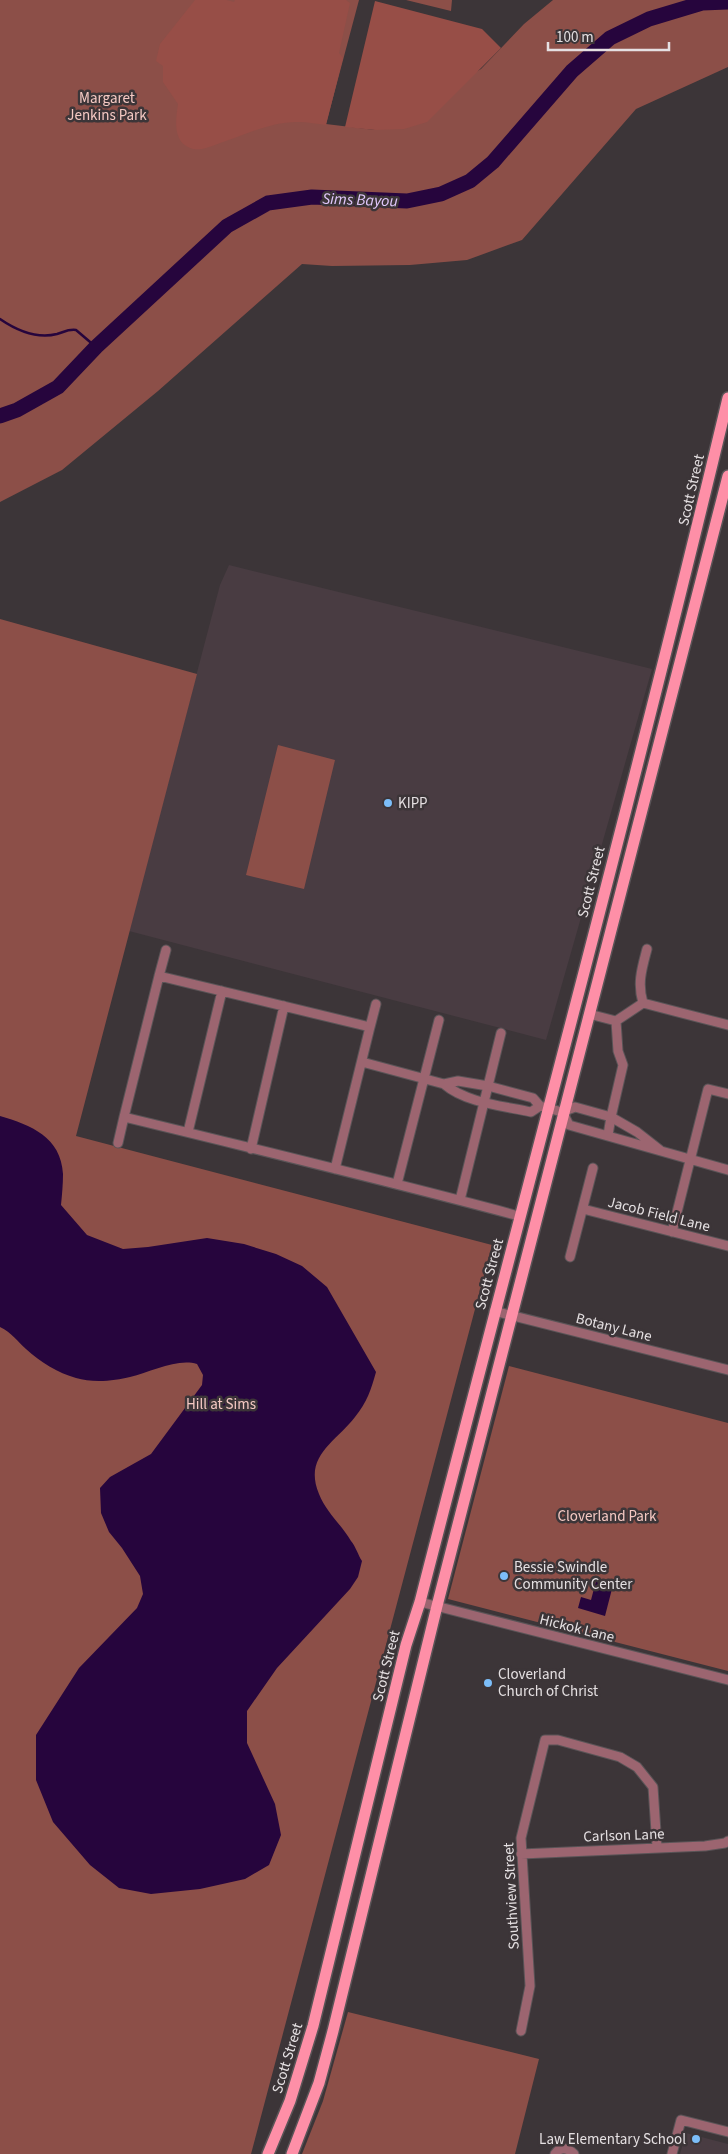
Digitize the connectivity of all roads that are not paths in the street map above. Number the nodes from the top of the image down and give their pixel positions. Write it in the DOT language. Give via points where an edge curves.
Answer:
graph roads {
  1 [pos="728,398"];
  2 [pos="728,476"];
  3 [pos="690,556"];
  4 [pos="707,559"];
  5 [pos="627,801"];
  6 [pos="643,805"];
  7 [pos="593,933"];
  8 [pos="609,937"];
  9 [pos="647,948"];
  10 [pos="166,950"];
  11 [pos="159,976"];
  12 [pos="222,991"];
  13 [pos="643,1003"];
  14 [pos="376,1004"];
  15 [pos="284,1006"];
  16 [pos="588,1014"];
  17 [pos="439,1020"];
  18 [pos="616,1021"];
  19 [pos="728,1025"];
  20 [pos="370,1027"];
  21 [pos="501,1033"];
  22 [pos="362,1062"];
  23 [pos="424,1079"];
  24 [pos="444,1084"];
  25 [pos="488,1086"];
  26 [pos="510,1092"];
  27 [pos="728,1094"];
  28 [pos="484,1101"];
  29 [pos="507,1106"];
  30 [pos="544,1107"];
  31 [pos="562,1112"];
  32 [pos="124,1117"];
  33 [pos="610,1117"];
  34 [pos="188,1132"];
  35 [pos="608,1135"];
  36 [pos="118,1143"];
  37 [pos="251,1148"];
  38 [pos="660,1150"];
  39 [pos="690,1160"];
  40 [pos="593,1168"];
  41 [pos="335,1169"];
  42 [pos="728,1170"];
  43 [pos="397,1184"];
  44 [pos="460,1200"];
  45 [pos="583,1209"];
  46 [pos="519,1216"];
  47 [pos="672,1232"];
  48 [pos="728,1246"];
  49 [pos="570,1257"];
  50 [pos="494,1311"];
  51 [pos="511,1315"];
  52 [pos="728,1370"];
  53 [pos="457,1455"];
  54 [pos="475,1459"];
  55 [pos="420,1602"];
  56 [pos="437,1606"];
  57 [pos="728,1680"];
  58 [pos="728,1841"];
  59 [pos="657,1848"];
  60 [pos="521,1854"];
  61 [pos="327,1970"];
  62 [pos="347,1975"];
  63 [pos="521,2031"];
  64 [pos="728,2132"];
  65 [pos="268,2154"];
  66 [pos="292,2154"];
  67 [pos="555,2154"];
  68 [pos="574,2154"];
  69 [pos="672,2154"];
  1 -- 3 [label="main road, Scott Street"];
  2 -- 4 [label="main road, Scott Street"];
  3 -- 4 [label="main road"];
  3 -- 5 [label="main road, Scott Street"];
  4 -- 6 [label="main road, Scott Street"];
  5 -- 6 [label="main road"];
  5 -- 7 [label="main road, Scott Street"];
  6 -- 8 [label="main road, Scott Street"];
  7 -- 8 [label="main road"];
  7 -- 30 [label="main road, Scott Street"];
  8 -- 16 [label="main road, Scott Street"];
  9 -- 13 [label="street" via="639,978"];
  10 -- 11 [label="street"];
  11 -- 12 [label="street"];
  11 -- 32 [label="street"];
  12 -- 15 [label="street"];
  12 -- 34 [label="street"];
  13 -- 18 [label="street"];
  13 -- 19 [label="street"];
  14 -- 20 [label="street"];
  15 -- 20 [label="street"];
  15 -- 37 [label="street"];
  16 -- 18 [label="street"];
  16 -- 31 [label="main road, Scott Street"];
  17 -- 23 [label="street"];
  18 -- 33 [label="street" via="618,1051 623,1065"];
  20 -- 22 [label="street"];
  21 -- 25 [label="street"];
  22 -- 23 [label="street"];
  22 -- 41 [label="street"];
  23 -- 24 [label="street"];
  23 -- 43 [label="street"];
  24 -- 25 [label="street" via="458,1081"];
  24 -- 28 [label="street" via="454,1093"];
  25 -- 26 [label="street"];
  25 -- 28 [label="street"];
  26 -- 29 [label="street"];
  26 -- 30 [label="street" via="533,1098"];
  27 -- 39 [label="street" via="708,1089"];
  28 -- 29 [label="street"];
  28 -- 44 [label="street"];
  29 -- 30 [label="street" via="531,1112"];
  30 -- 31 [label="street"];
  30 -- 46 [label="main road, Scott Street"];
  31 -- 33 [label="street" via="575,1107"];
  31 -- 35 [label="street" via="569,1125"];
  31 -- 51 [label="main road, Scott Street"];
  32 -- 34 [label="street"];
  32 -- 36 [label="street"];
  33 -- 35 [label="street"];
  33 -- 38 [label="street"];
  34 -- 37 [label="street"];
  35 -- 38 [label="street"];
  37 -- 41 [label="street"];
  38 -- 39 [label="street"];
  39 -- 42 [label="street"];
  39 -- 47 [label="street"];
  40 -- 45 [label="street"];
  41 -- 43 [label="street"];
  43 -- 44 [label="street"];
  44 -- 46 [label="street"];
  45 -- 47 [label="street, Jacob Field Lane"];
  45 -- 49 [label="street"];
  46 -- 50 [label="main road, Scott Street"];
  47 -- 48 [label="street, Jacob Field Lane"];
  50 -- 51 [label="street, Botany Lane"];
  50 -- 53 [label="main road, Scott Street"];
  51 -- 52 [label="street, Botany Lane"];
  51 -- 54 [label="main road, Scott Street"];
  53 -- 54 [label="main road"];
  53 -- 55 [label="main road, Scott Street"];
  54 -- 56 [label="main road, Scott Street"];
  55 -- 56 [label="street, Hickok Lane"];
  55 -- 61 [label="main road, Scott Street" via="404,1655"];
  56 -- 57 [label="street, Hickok Lane"];
  56 -- 62 [label="main road, Scott Street"];
  58 -- 59 [label="street, Carlson Lane" via="705,1846"];
  59 -- 60 [label="street, Carlson Lane"];
  59 -- 60 [label="street, Southview Street" via="653,1787 637,1767 620,1757 558,1740 546,1740 521,1838"];
  60 -- 63 [label="street, Southview Street" via="530,1986"];
  61 -- 62 [label="main road"];
  61 -- 65 [label="main road, Scott Street" via="300,2071"];
  62 -- 66 [label="main road, Scott Street" via="319,2083"];
  64 -- 69 [label="street" via="681,2120"];
  67 -- 68 [label="street" via="564,2148"];
}
